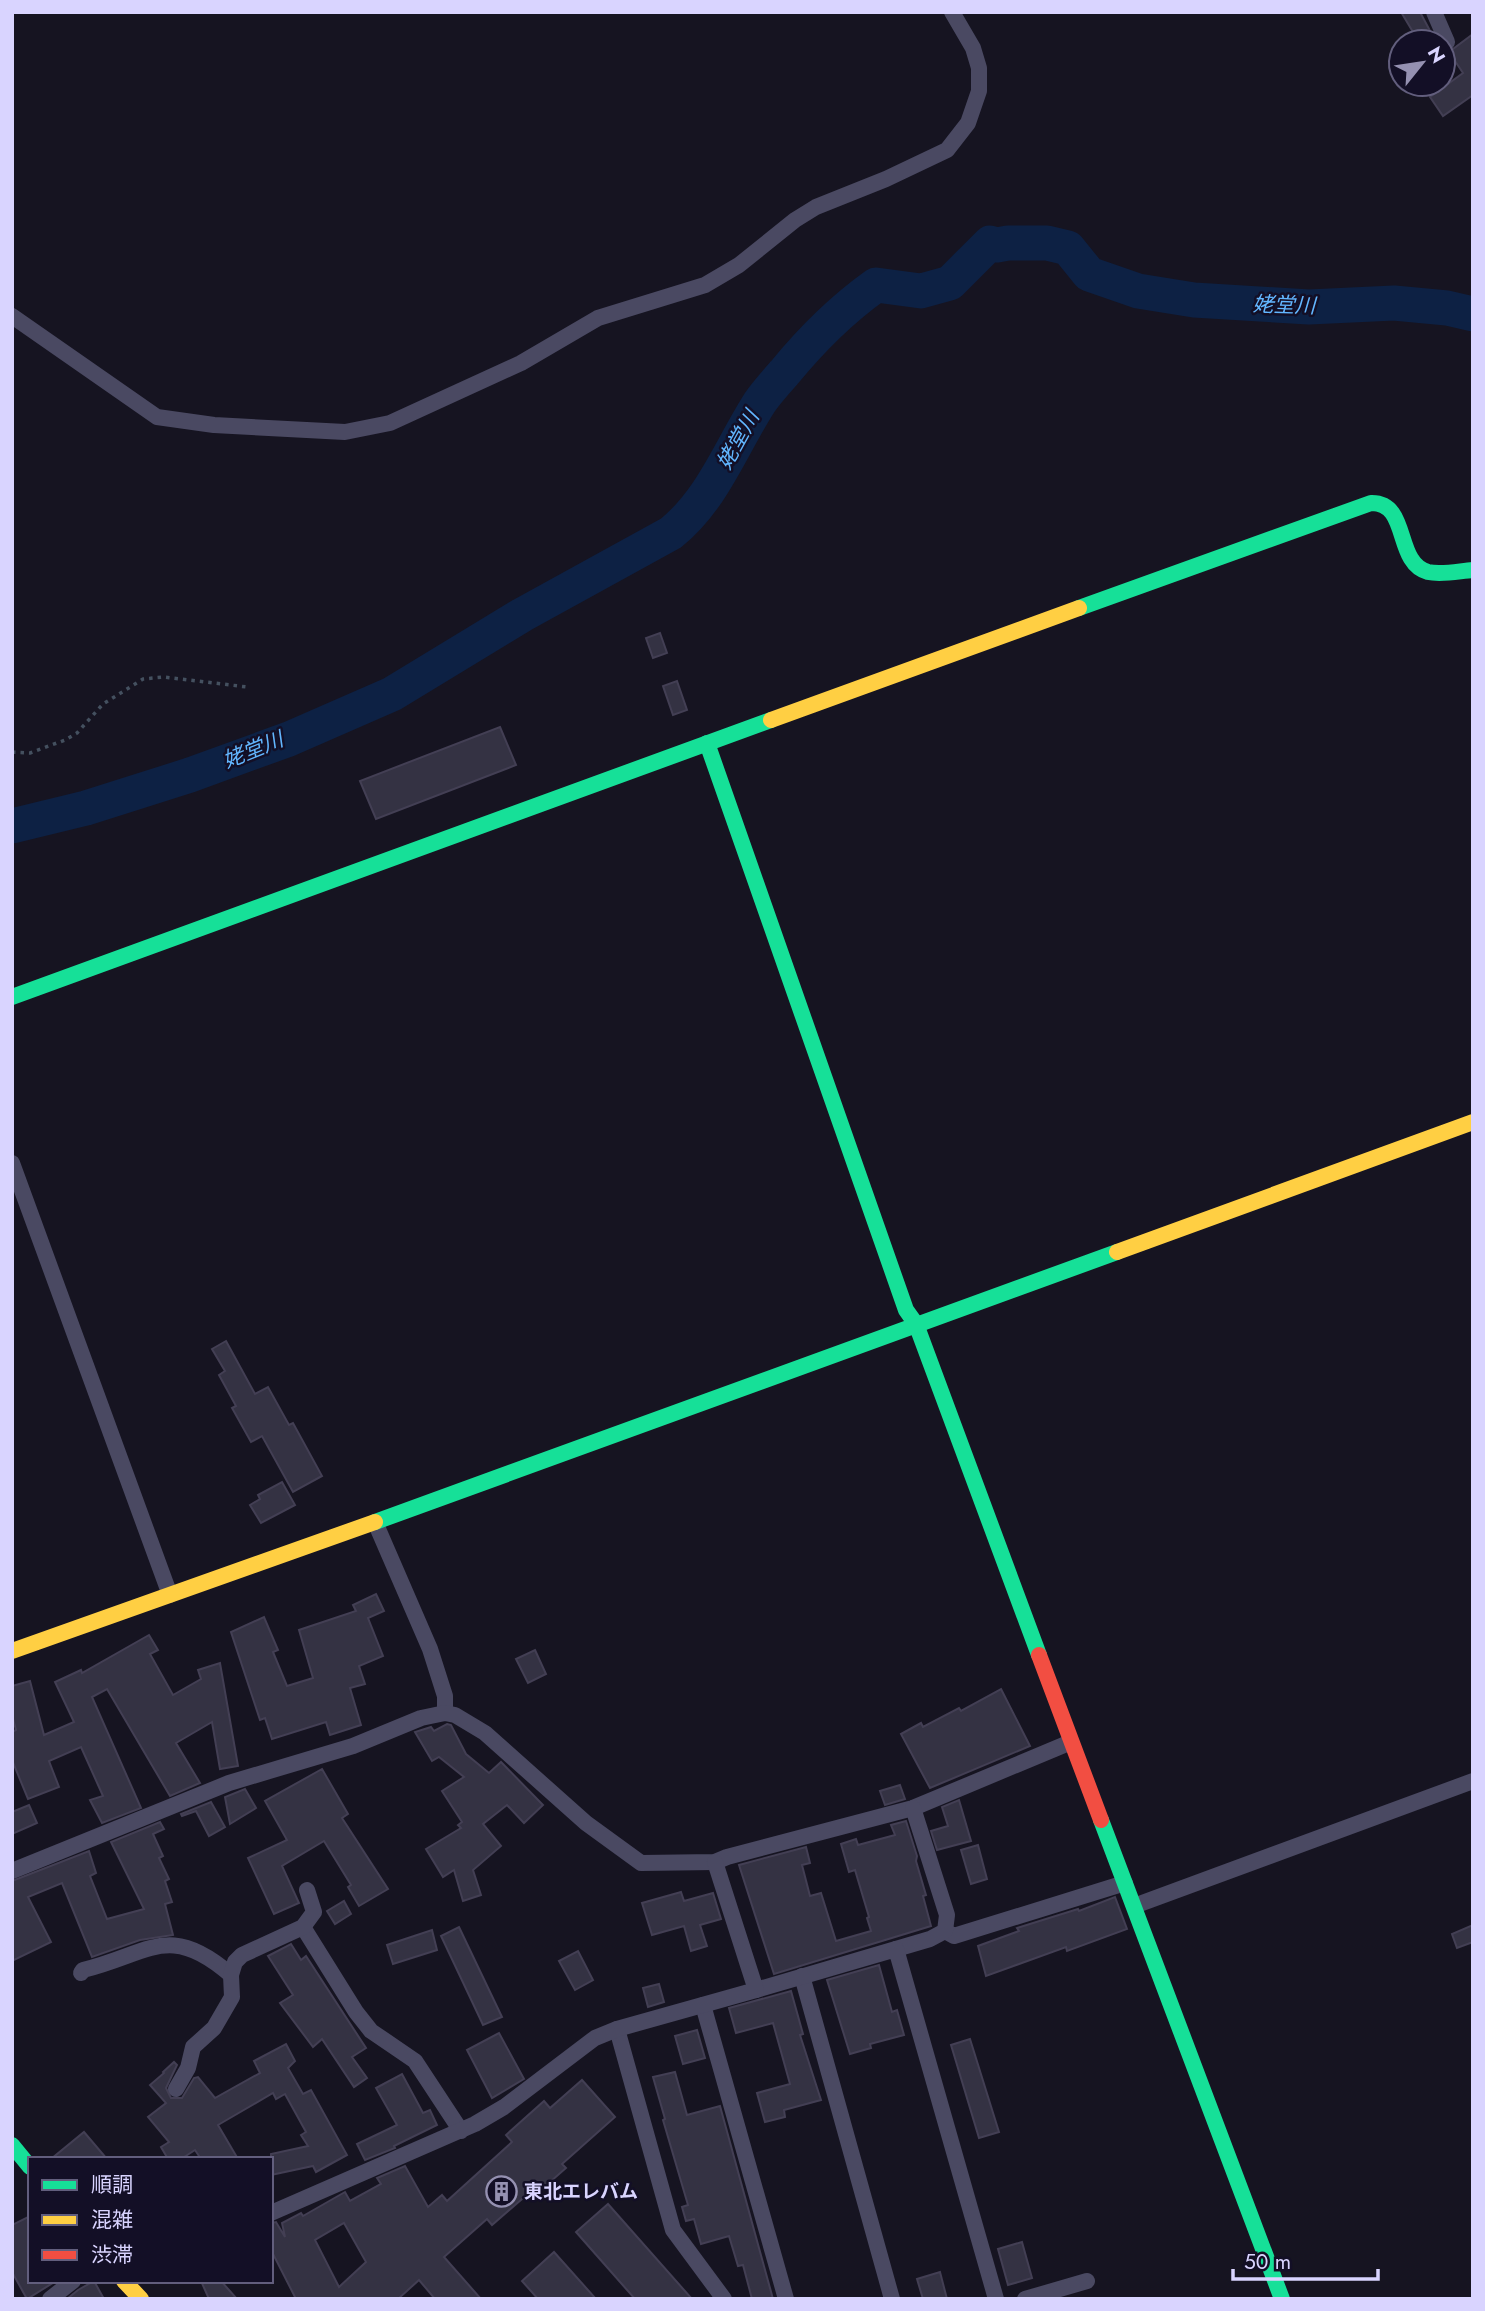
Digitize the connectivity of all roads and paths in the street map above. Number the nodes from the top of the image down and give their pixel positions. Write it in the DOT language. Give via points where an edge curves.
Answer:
graph roads {
  1 [pos="953,12"];
  2 [pos="12,316"];
  3 [pos="1473,570"];
  4 [pos="247,687"];
  5 [pos="707,743"];
  6 [pos="12,752"];
  7 [pos="12,997"];
  8 [pos="1473,1122"];
  9 [pos="12,1163"];
  10 [pos="916,1324"];
  11 [pos="375,1522"];
  12 [pos="170,1595"];
  13 [pos="12,1651"];
  14 [pos="446,1713"];
  15 [pos="1071,1742"];
  16 [pos="1473,1781"];
  17 [pos="913,1808"];
  18 [pos="715,1862"];
  19 [pos="12,1871"];
  20 [pos="1125,1883"];
  21 [pos="307,1890"];
  22 [pos="1135,1906"];
  23 [pos="303,1927"];
  24 [pos="945,1931"];
  25 [pos="896,1949"];
  26 [pos="81,1973"];
  27 [pos="231,1975"];
  28 [pos="802,1976"];
  29 [pos="756,1990"];
  30 [pos="703,2005"];
  31 [pos="617,2029"];
  32 [pos="176,2089"];
  33 [pos="461,2130"];
  34 [pos="12,2145"];
  35 [pos="28,2165"];
  36 [pos="273,2212"];
  37 [pos="1087,2281"];
  38 [pos="70,2283"];
  39 [pos="129,2283"];
  40 [pos="50,2299"];
  41 [pos="141,2299"];
  42 [pos="724,2299"];
  43 [pos="786,2299"];
  44 [pos="892,2299"];
  45 [pos="996,2299"];
  46 [pos="1025,2299"];
  47 [pos="1282,2299"];
  1 -- 2 [label="street" via="973,48 979,91 968,123 947,150 816,207 705,285 598,318 521,363 390,423 345,432 157,417"];
  3 -- 5 [label="main road" via="1431,573 1420,569 1385,505 1363,504"];
  4 -- 6 [label="path" via="164,677 143,679 103,704 65,740 30,753"];
  5 -- 7 [label="main road"];
  5 -- 10 [label="main road" via="901,1297"];
  8 -- 10 [label="main road"];
  9 -- 12 [label="street"];
  10 -- 11 [label="main road"];
  10 -- 15 [label="main road"];
  11 -- 12 [label="main road"];
  11 -- 14 [label="street" via="433,1658"];
  12 -- 13 [label="main road"];
  14 -- 18 [label="street" via="485,1733 586,1823 641,1863"];
  14 -- 19 [label="street" via="229,1783"];
  15 -- 17 [label="street"];
  15 -- 20 [label="main road"];
  16 -- 22 [label="street"];
  17 -- 18 [label="street"];
  17 -- 24 [label="street" via="947,1915"];
  18 -- 29 [label="street"];
  20 -- 22 [label="main road"];
  20 -- 24 [label="street" via="954,1936"];
  21 -- 23 [label="street" via="314,1912"];
  22 -- 47 [label="main road"];
  23 -- 27 [label="street" via="242,1955"];
  23 -- 33 [label="street" via="356,2012 371,2031 415,2061"];
  24 -- 25 [label="street"];
  25 -- 28 [label="street"];
  25 -- 45 [label="street"];
  26 -- 27 [label="street" via="127,1954 170,1944 212,1959"];
  27 -- 32 [label="street" via="232,1997 214,2028 192,2047 188,2068"];
  28 -- 29 [label="street"];
  28 -- 44 [label="street"];
  29 -- 30 [label="street"];
  30 -- 31 [label="street"];
  30 -- 43 [label="street"];
  31 -- 33 [label="street" via="595,2038 504,2106"];
  31 -- 42 [label="street" via="673,2230"];
  33 -- 36 [label="street"];
  34 -- 35 [label="main road"];
  37 -- 46 [label="street"];
  38 -- 40 [label="street"];
  39 -- 41 [label="main road"];
}
